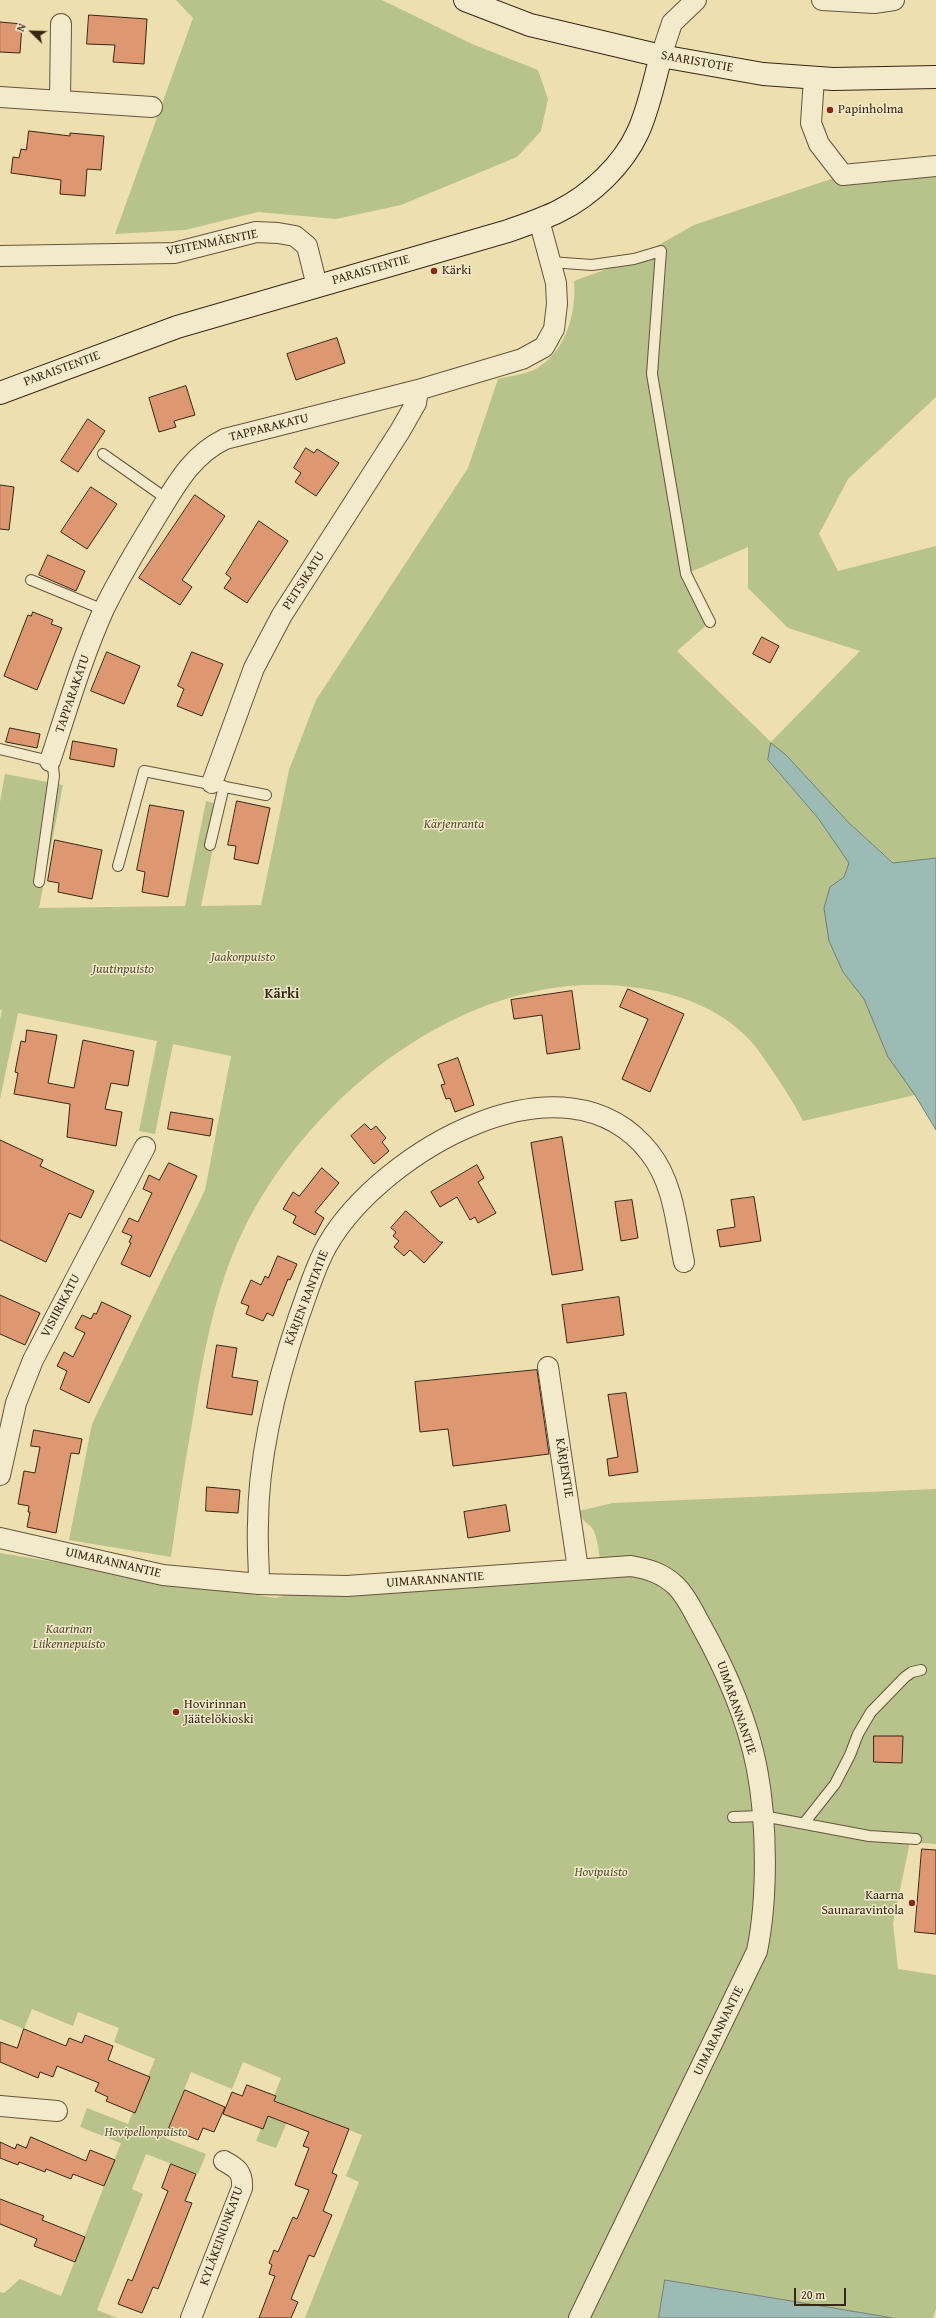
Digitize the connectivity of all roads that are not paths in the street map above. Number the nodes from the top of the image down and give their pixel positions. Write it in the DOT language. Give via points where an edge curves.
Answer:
graph roads {
  1 [pos="465,0"];
  2 [pos="696,0"];
  3 [pos="822,0"];
  4 [pos="894,0"];
  5 [pos="61,24"];
  6 [pos="662,56"];
  7 [pos="936,77"];
  8 [pos="814,78"];
  9 [pos="0,97"];
  10 [pos="60,100"];
  11 [pos="152,106"];
  12 [pos="936,166"];
  13 [pos="539,220"];
  14 [pos="0,256"];
  15 [pos="550,262"];
  16 [pos="317,286"];
  17 [pos="418,390"];
  18 [pos="0,393"];
  19 [pos="103,454"];
  20 [pos="167,500"];
  21 [pos="31,580"];
  22 [pos="104,610"];
  23 [pos="710,622"];
  24 [pos="0,749"];
  25 [pos="50,761"];
  26 [pos="218,785"];
  27 [pos="266,795"];
  28 [pos="210,845"];
  29 [pos="118,866"];
  30 [pos="39,882"];
  31 [pos="145,1147"];
  32 [pos="684,1262"];
  33 [pos="548,1367"];
  34 [pos="0,1475"];
  35 [pos="0,1538"];
  36 [pos="578,1569"];
  37 [pos="259,1584"];
  38 [pos="921,1670"];
  39 [pos="762,1816"];
  40 [pos="733,1817"];
  41 [pos="805,1822"];
  42 [pos="916,1840"];
  43 [pos="0,2106"];
  44 [pos="57,2111"];
  45 [pos="224,2161"];
  46 [pos="191,2318"];
  47 [pos="579,2318"];
  1 -- 6 [label="main road, SAARISTOTIE" via="530,25"];
  2 -- 6 [label="street" via="672,23"];
  3 -- 4 [label="street" via="874,3"];
  5 -- 10 [label="street"];
  6 -- 8 [label="main road, SAARISTOTIE" via="763,74"];
  6 -- 13 [label="main road, PARAISTENTIE" via="648,106 637,133 616,167 560,210"];
  7 -- 8 [label="main road, SAARISTOTIE" via="893,80"];
  8 -- 12 [label="street" via="811,123 819,144 843,175"];
  9 -- 10 [label="street"];
  10 -- 11 [label="street"];
  13 -- 15 [label="street, TAPPARAKATU"];
  13 -- 16 [label="main road, PARAISTENTIE"];
  14 -- 16 [label="street, VEITENMÄENTIE" via="174,252 256,232 278,233 295,236 307,246"];
  15 -- 17 [label="street, TAPPARAKATU" via="556,284 557,304 554,329 544,347 522,359"];
  15 -- 23 [label="lane" via="592,265 634,259 662,251 652,374 686,574"];
  16 -- 18 [label="main road, PARAISTENTIE" via="177,328"];
  17 -- 20 [label="street, TAPPARAKATU" via="226,438 209,446 192,462"];
  17 -- 26 [label="street, PEITSIKATU" via="416,403 400,431 272,633 254,668"];
  19 -- 20 [label="lane"];
  20 -- 22 [label="street, TAPPARAKATU" via="132,556"];
  21 -- 22 [label="lane"];
  22 -- 25 [label="street, TAPPARAKATU" via="83,662"];
  24 -- 25 [label="lane"];
  25 -- 30 [label="lane" via="54,776"];
  26 -- 27 [label="lane"];
  26 -- 28 [label="lane"];
  26 -- 29 [label="lane" via="144,771"];
  31 -- 34 [label="street, VISIIRIKATU" via="33,1360 16,1403"];
  32 -- 37 [label="street, KÄRJEN RANTATIE" via="670,1191 663,1172 637,1139 605,1119 569,1108 552,1106 512,1113 453,1135 404,1164 365,1197 344,1221 328,1244 307,1293 288,1350 261,1480 258,1523"];
  33 -- 36 [label="street, KÄRJENTIE"];
  35 -- 37 [label="street, UIMARANNANTIE" via="163,1575"];
  36 -- 37 [label="street, UIMARANNANTIE" via="347,1586"];
  36 -- 39 [label="street, UIMARANNANTIE" via="631,1566 659,1574 676,1585 722,1663 744,1723 757,1769"];
  38 -- 41 [label="lane" via="912,1672 890,1690 865,1719 834,1784"];
  39 -- 40 [label="lane"];
  39 -- 41 [label="lane"];
  39 -- 47 [label="street, UIMARANNANTIE" via="764,1911 757,1950"];
  41 -- 42 [label="lane" via="869,1836"];
  43 -- 44 [label="street"];
  45 -- 46 [label="street, KYLÄKEINUNKATU" via="238,2169 242,2177 242,2188"];
}
